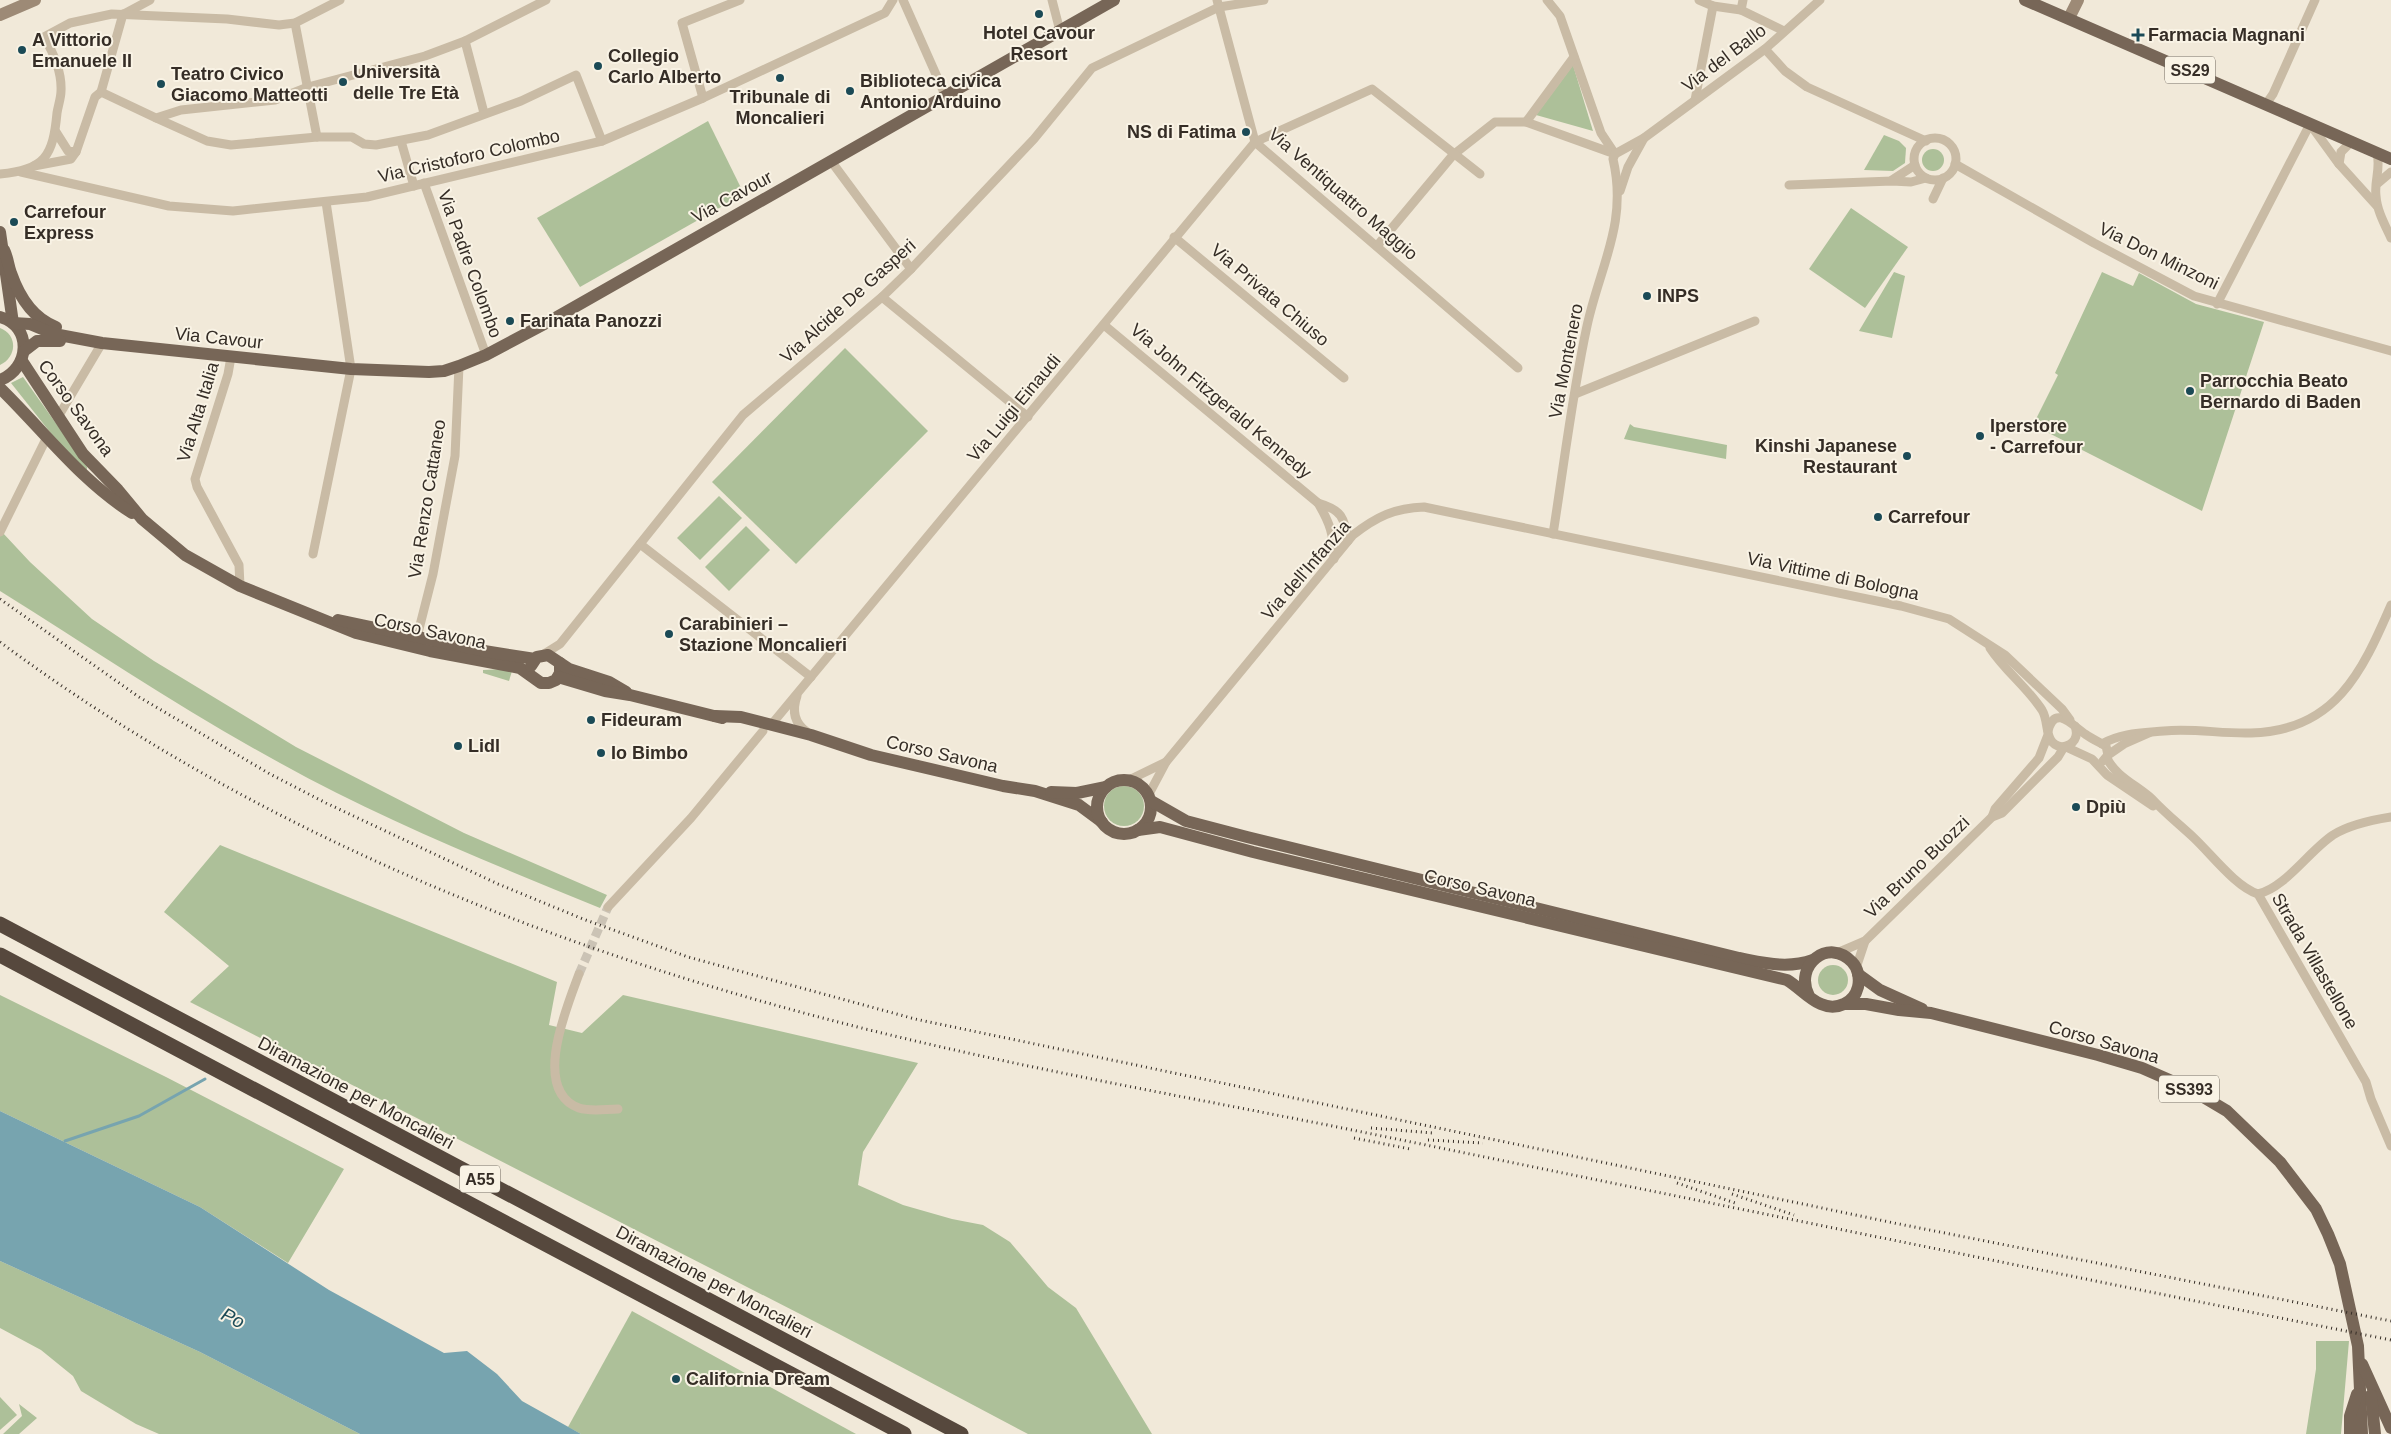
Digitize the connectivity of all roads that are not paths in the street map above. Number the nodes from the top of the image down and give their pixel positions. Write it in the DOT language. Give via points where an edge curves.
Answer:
graph roads {
  1 [pos="35,0"];
  2 [pos="150,0"];
  3 [pos="340,0"];
  4 [pos="546,0"];
  5 [pos="740,0"];
  6 [pos="893,0"];
  7 [pos="903,0"];
  8 [pos="1052,0"];
  9 [pos="1114,0"];
  10 [pos="1264,0"];
  11 [pos="1547,0"];
  12 [pos="1699,0"];
  13 [pos="1743,0"];
  14 [pos="1820,0"];
  15 [pos="2025,0"];
  16 [pos="2078,0"];
  17 [pos="2316,0"];
  18 [pos="1218,3"];
  19 [pos="322,4"];
  20 [pos="1713,6"];
  21 [pos="1741,10"];
  22 [pos="123,14"];
  23 [pos="2,16"];
  24 [pos="2067,17"];
  25 [pos="295,23"];
  26 [pos="1060,31"];
  27 [pos="1784,31"];
  28 [pos="465,41"];
  29 [pos="1764,49"];
  30 [pos="1574,57"];
  31 [pos="308,87"];
  32 [pos="101,92"];
  33 [pos="946,97"];
  34 [pos="703,98"];
  35 [pos="1695,100"];
  36 [pos="2266,104"];
  37 [pos="484,113"];
  38 [pos="156,118"];
  39 [pos="1526,122"];
  40 [pos="2310,124"];
  41 [pos="1903,131"];
  42 [pos="56,132"];
  43 [pos="317,137"];
  44 [pos="1644,138"];
  45 [pos="401,141"];
  46 [pos="602,141"];
  47 [pos="1926,141"];
  48 [pos="1255,142"];
  49 [pos="2352,142"];
  50 [pos="76,152"];
  51 [pos="1619,152"];
  52 [pos="1916,152"];
  53 [pos="2377,153"];
  54 [pos="1453,155"];
  55 [pos="2391,159"];
  56 [pos="831,161"];
  57 [pos="1630,164"];
  58 [pos="1955,164"];
  59 [pos="2339,164"];
  60 [pos="1915,165"];
  61 [pos="34,166"];
  62 [pos="1616,167"];
  63 [pos="21,172"];
  64 [pos="2391,172"];
  65 [pos="0,174"];
  66 [pos="1480,174"];
  67 [pos="1943,178"];
  68 [pos="1927,179"];
  69 [pos="1892,181"];
  70 [pos="424,183"];
  71 [pos="1789,185"];
  72 [pos="2376,185"];
  73 [pos="414,186"];
  74 [pos="1618,196"];
  75 [pos="326,202"];
  76 [pos="2377,206"];
  77 [pos="0,232"];
  78 [pos="1174,237"];
  79 [pos="2391,238"];
  80 [pos="1377,246"];
  81 [pos="4,250"];
  82 [pos="911,269"];
  83 [pos="882,297"];
  84 [pos="2217,304"];
  85 [pos="0,317"];
  86 [pos="1755,321"];
  87 [pos="13,324"];
  88 [pos="1104,325"];
  89 [pos="83,340"];
  90 [pos="102,343"];
  91 [pos="2391,351"];
  92 [pos="486,355"];
  93 [pos="23,356"];
  94 [pos="231,356"];
  95 [pos="459,366"];
  96 [pos="1518,368"];
  97 [pos="351,369"];
  98 [pos="1344,378"];
  99 [pos="0,380"];
  100 [pos="0,388"];
  101 [pos="1575,394"];
  102 [pos="58,417"];
  103 [pos="1028,417"];
  104 [pos="47,437"];
  105 [pos="1318,502"];
  106 [pos="142,519"];
  107 [pos="0,532"];
  108 [pos="1553,534"];
  109 [pos="1348,541"];
  110 [pos="640,544"];
  111 [pos="313,554"];
  112 [pos="1334,559"];
  113 [pos="240,586"];
  114 [pos="2391,604"];
  115 [pos="321,618"];
  116 [pos="417,637"];
  117 [pos="560,644"];
  118 [pos="1988,646"];
  119 [pos="540,657"];
  120 [pos="559,662"];
  121 [pos="532,674"];
  122 [pos="558,677"];
  123 [pos="811,677"];
  124 [pos="797,693"];
  125 [pos="630,695"];
  126 [pos="2072,723"];
  127 [pos="767,728"];
  128 [pos="2048,733"];
  129 [pos="2149,733"];
  130 [pos="811,735"];
  131 [pos="2100,744"];
  132 [pos="841,747"];
  133 [pos="2065,747"];
  134 [pos="2108,757"];
  135 [pos="2093,760"];
  136 [pos="1166,762"];
  137 [pos="1130,780"];
  138 [pos="1106,787"];
  139 [pos="1036,792"];
  140 [pos="1150,798"];
  141 [pos="2160,810"];
  142 [pos="2391,810"];
  143 [pos="1992,817"];
  144 [pos="2391,817"];
  145 [pos="2375,820"];
  146 [pos="1102,822"];
  147 [pos="1138,830"];
  148 [pos="2258,894"];
  149 [pos="608,907"];
  150 [pos="0,924"];
  151 [pos="1865,941"];
  152 [pos="1837,953"];
  153 [pos="0,954"];
  154 [pos="1813,960"];
  155 [pos="1857,971"];
  156 [pos="579,974"];
  157 [pos="1809,996"];
  158 [pos="1845,1004"];
  159 [pos="1931,1013"];
  160 [pos="618,1109"];
  161 [pos="2391,1146"];
  162 [pos="2365,1384"];
  163 [pos="2391,1428"];
  164 [pos="904,1434"];
  165 [pos="961,1434"];
  166 [pos="2350,1434"];
  167 [pos="2362,1434"];
  168 [pos="2375,1434"];
  1 -- 23 [label="main road"];
  2 -- 22 [label="street"];
  3 -- 19 [label="street"];
  4 -- 28 [label="street"];
  5 -- 34 [label="street" via="682,23"];
  6 -- 34 [label="street, Via Cristoforo Colombo" via="885,13"];
  7 -- 33 [label="street"];
  8 -- 26 [label="street"];
  9 -- 26 [label="main road, Via Cavour"];
  10 -- 18 [label="street, Via Alcide De Gasperi"];
  11 -- 30 [label="street" via="1560,16"];
  12 -- 20 [label="street"];
  13 -- 21 [label="street"];
  14 -- 27 [label="street, Via del Ballo"];
  15 -- 24 [label="main road"];
  16 -- 24 [label="main road"];
  17 -- 36 [label="street"];
  18 -- 48 [label="street, Via Ventiquattro Maggio"];
  18 -- 82 [label="street, Via Alcide De Gasperi" via="1092,68 1034,139"];
  19 -- 25 [label="street"];
  20 -- 21 [label="street"];
  20 -- 35 [label="street"];
  21 -- 27 [label="street"];
  22 -- 25 [label="street" via="227,19 272,25"];
  22 -- 32 [label="street"];
  22 -- 42 [label="street" via="70,23 44,37 55,56 61,91"];
  24 -- 36 [label="main road, SS29"];
  25 -- 31 [label="street"];
  26 -- 33 [label="main road, Via Cavour"];
  27 -- 29 [label="street, Via del Ballo"];
  28 -- 31 [label="street" via="426,56"];
  28 -- 37 [label="street"];
  29 -- 35 [label="street, Via del Ballo"];
  29 -- 41 [label="street" via="1785,71 1807,87"];
  30 -- 39 [label="street"];
  30 -- 51 [label="street" via="1601,133"];
  31 -- 38 [label="street" via="275,100 181,110"];
  31 -- 43 [label="street"];
  32 -- 38 [label="street"];
  32 -- 50 [label="street" via="95,97"];
  33 -- 56 [label="main road, Via Cavour"];
  34 -- 46 [label="street, Via Cristoforo Colombo"];
  35 -- 44 [label="street, Via del Ballo"];
  36 -- 40 [label="main road, SS29"];
  37 -- 45 [label="street" via="428,135"];
  37 -- 46 [label="street" via="520,101 576,75"];
  38 -- 43 [label="street" via="207,141 231,145"];
  39 -- 51 [label="street"];
  39 -- 54 [label="street" via="1495,122"];
  40 -- 49 [label="main road, SS29"];
  40 -- 59 [label="street"];
  40 -- 84 [label="street"];
  41 -- 47 [label="street"];
  41 -- 52 [label="street"];
  42 -- 50 [label="street" via="68,151"];
  42 -- 61 [label="street" via="46,156"];
  43 -- 45 [label="street" via="352,137 364,144 376,145"];
  44 -- 51 [label="street, Via del Ballo"];
  44 -- 57 [label="street, Via Montenero"];
  45 -- 73 [label="street"];
  46 -- 70 [label="street, Via Cristoforo Colombo"];
  47 -- 52 [label="street"];
  47 -- 58 [label="street" via="1945,141 1954,151"];
  48 -- 54 [label="street" via="1372,89"];
  48 -- 78 [label="street, Via Luigi Einaudi"];
  48 -- 80 [label="street, Via Ventiquattro Maggio"];
  49 -- 53 [label="main road, SS29"];
  49 -- 59 [label="street" via="2340,152"];
  50 -- 61 [label="street" via="64,162"];
  51 -- 57 [label="street" via="1628,151"];
  51 -- 62 [label="street, Via Montenero" via="1612,160"];
  52 -- 60 [label="street"];
  53 -- 55 [label="main road, SS29"];
  53 -- 72 [label="street" via="2380,168"];
  54 -- 66 [label="street"];
  54 -- 80 [label="street"];
  56 -- 82 [label="street"];
  56 -- 92 [label="main road, Via Cavour"];
  57 -- 62 [label="street"];
  57 -- 74 [label="street, Via Montenero"];
  58 -- 67 [label="street"];
  58 -- 84 [label="street, Via Don Minzoni" via="2141,268 2194,296"];
  59 -- 76 [label="street"];
  60 -- 68 [label="street"];
  60 -- 69 [label="street"];
  61 -- 63 [label="street"];
  62 -- 74 [label="street, Via Montenero"];
  63 -- 65 [label="street"];
  63 -- 75 [label="street, Via Cristoforo Colombo" via="169,206 233,211"];
  64 -- 72 [label="street"];
  67 -- 68 [label="street"];
  67 -- 68 [label="street" via="1933,199"];
  68 -- 69 [label="street"];
  69 -- 71 [label="street"];
  70 -- 73 [label="street, Via Cristoforo Colombo"];
  70 -- 92 [label="street, Via Padre Colombo"];
  72 -- 76 [label="street"];
  73 -- 75 [label="street, Via Cristoforo Colombo"];
  74 -- 101 [label="street, Via Montenero" via="1615,231 1587,325"];
  75 -- 97 [label="street"];
  76 -- 79 [label="street"];
  77 -- 81 [label="main road"];
  78 -- 88 [label="street, Via Luigi Einaudi"];
  78 -- 98 [label="street, Via Privata Chiuso"];
  80 -- 96 [label="street, Via Ventiquattro Maggio"];
  81 -- 87 [label="main road"];
  81 -- 89 [label="main road" via="16,285 31,311 47,323"];
  82 -- 83 [label="street, Via Alcide De Gasperi"];
  83 -- 103 [label="street"];
  83 -- 110 [label="street, Via Alcide De Gasperi" via="743,415"];
  84 -- 91 [label="street, Via Don Minzoni"];
  85 -- 87 [label="main road"];
  86 -- 101 [label="street"];
  87 -- 89 [label="main road, Via Cavour" via="30,324"];
  87 -- 93 [label="main road, Corso Savona" via="23,339"];
  88 -- 103 [label="street, Via Luigi Einaudi"];
  88 -- 105 [label="street, Via John Fitzgerald Kennedy"];
  89 -- 90 [label="main road, Via Cavour"];
  89 -- 93 [label="main road, Via Cavour" via="37,341"];
  90 -- 94 [label="main road, Via Cavour"];
  90 -- 102 [label="street"];
  92 -- 95 [label="main road, Via Cavour"];
  93 -- 99 [label="main road, Via Cavour" via="10,376"];
  93 -- 102 [label="main road, Corso Savona"];
  94 -- 97 [label="main road, Via Cavour"];
  94 -- 113 [label="street, Via Alta Italia" via="195,479 239,565"];
  95 -- 97 [label="main road, Via Cavour" via="429,372"];
  95 -- 116 [label="street, Via Renzo Cattaneo" via="455,456 433,574"];
  97 -- 111 [label="street"];
  100 -- 104 [label="main road, Corso Savona"];
  101 -- 108 [label="street, Via Montenero"];
  102 -- 106 [label="main road, Corso Savona" via="83,454"];
  103 -- 123 [label="street, Via Luigi Einaudi"];
  104 -- 106 [label="main road, Corso Savona" via="108,498"];
  104 -- 107 [label="street"];
  105 -- 109 [label="street, Via John Fitzgerald Kennedy" via="1339,512"];
  105 -- 112 [label="street, Via John Fitzgerald Kennedy" via="1334,539"];
  106 -- 113 [label="main road, Corso Savona" via="186,555"];
  108 -- 109 [label="street, Via dell'Infanzia" via="1424,507 1409,507 1380,515"];
  108 -- 118 [label="street, Via Vittime di Bologna" via="1930,613 1949,619"];
  109 -- 112 [label="street, Via dell'Infanzia"];
  110 -- 117 [label="street, Via Alcide De Gasperi"];
  110 -- 123 [label="street"];
  112 -- 136 [label="street, Via dell'Infanzia"];
  113 -- 115 [label="main road, Corso Savona"];
  114 -- 129 [label="street" via="2375,642 2352,682 2309,720 2280,730 2253,733 2186,730"];
  115 -- 116 [label="main road, Corso Savona"];
  115 -- 121 [label="main road, Corso Savona" via="356,633 514,666"];
  116 -- 119 [label="main road, Corso Savona"];
  117 -- 119 [label="street, Via Alcide De Gasperi"];
  117 -- 120 [label="street"];
  118 -- 126 [label="street, Via Vittime di Bologna" via="2005,656 2062,708"];
  118 -- 128 [label="street" via="2000,664 2035,699 2044,713"];
  119 -- 120 [label="main road, Corso Savona" via="552,656"];
  119 -- 121 [label="main road" via="530,669"];
  120 -- 122 [label="main road"];
  120 -- 125 [label="main road, Corso Savona" via="569,669 609,682"];
  121 -- 122 [label="main road, Corso Savona" via="545,684"];
  122 -- 125 [label="main road, Corso Savona" via="605,692"];
  123 -- 124 [label="street, Via Luigi Einaudi"];
  124 -- 127 [label="street, Via Luigi Einaudi"];
  124 -- 130 [label="street" via="794,713 802,729"];
  125 -- 127 [label="main road, Corso Savona"];
  126 -- 128 [label="street" via="2063,718 2056,720"];
  126 -- 131 [label="street"];
  126 -- 133 [label="street" via="2077,733 2075,740"];
  127 -- 130 [label="main road, Corso Savona"];
  127 -- 132 [label="main road, Corso Savona" via="807,742"];
  127 -- 149 [label="street, Via Luigi Einaudi" via="691,818"];
  128 -- 133 [label="street" via="2053,744"];
  128 -- 143 [label="street, Via Bruno Buozzi" via="2039,758 1995,809"];
  129 -- 131 [label="street" via="2140,732"];
  129 -- 134 [label="street" via="2124,744"];
  130 -- 132 [label="main road, Corso Savona"];
  131 -- 134 [label="street" via="2107,748"];
  131 -- 135 [label="street" via="2090,750"];
  132 -- 139 [label="main road, Corso Savona"];
  133 -- 135 [label="street"];
  133 -- 143 [label="street, Via Bruno Buozzi" via="2002,813"];
  134 -- 135 [label="street" via="2101,762"];
  134 -- 141 [label="street" via="2117,771"];
  135 -- 141 [label="street" via="2111,777"];
  136 -- 137 [label="street, Via dell'Infanzia"];
  136 -- 140 [label="street, Via dell'Infanzia"];
  137 -- 138 [label="main road" via="1113,782"];
  137 -- 140 [label="main road" via="1144,788"];
  138 -- 139 [label="main road, Corso Savona" via="1076,793"];
  138 -- 146 [label="main road" via="1097,804"];
  139 -- 146 [label="main road, Corso Savona" via="1079,805"];
  140 -- 147 [label="main road" via="1152,808 1148,821"];
  140 -- 154 [label="main road, Corso Savona" via="1186,821 1732,956 1780,966 1797,966"];
  141 -- 148 [label="street" via="2240,883"];
  142 -- 145 [label="street, Strada Villastellone"];
  143 -- 151 [label="street, Via Bruno Buozzi"];
  144 -- 145 [label="street, Strada Villastellone"];
  145 -- 148 [label="street, Strada Villastellone" via="2335,834 2275,886"];
  146 -- 147 [label="main road" via="1107,828 1122,834"];
  147 -- 157 [label="main road, Corso Savona" via="1160,828 1787,980"];
  148 -- 161 [label="street, Strada Villastellone" via="2366,1082"];
  150 -- 165 [label="highway, Diramazione per Moncalieri / A55"];
  151 -- 152 [label="street, Via Bruno Buozzi"];
  151 -- 155 [label="street, Via Bruno Buozzi"];
  152 -- 154 [label="main road" via="1820,955"];
  152 -- 155 [label="main road" via="1845,956"];
  153 -- 164 [label="highway, A55"];
  154 -- 157 [label="main road" via="1804,977"];
  155 -- 158 [label="main road" via="1855,994"];
  155 -- 159 [label="main road, Corso Savona / SS393" via="1880,990"];
  156 -- 160 [label="street" via="556,1051 554,1071 558,1087 569,1102 579,1108"];
  157 -- 158 [label="main road" via="1822,1006"];
  158 -- 159 [label="main road, Corso Savona / SS393"];
  159 -- 162 [label="main road, Corso Savona / SS393" via="2142,1068 2190,1089 2226,1111 2280,1162 2316,1209 2340,1264"];
  162 -- 163 [label="main road"];
  162 -- 166 [label="main road" via="2350,1416"];
  162 -- 167 [label="main road, Corso Savona / SS393"];
  162 -- 168 [label="main road, Corso Savona / SS393"];
}
